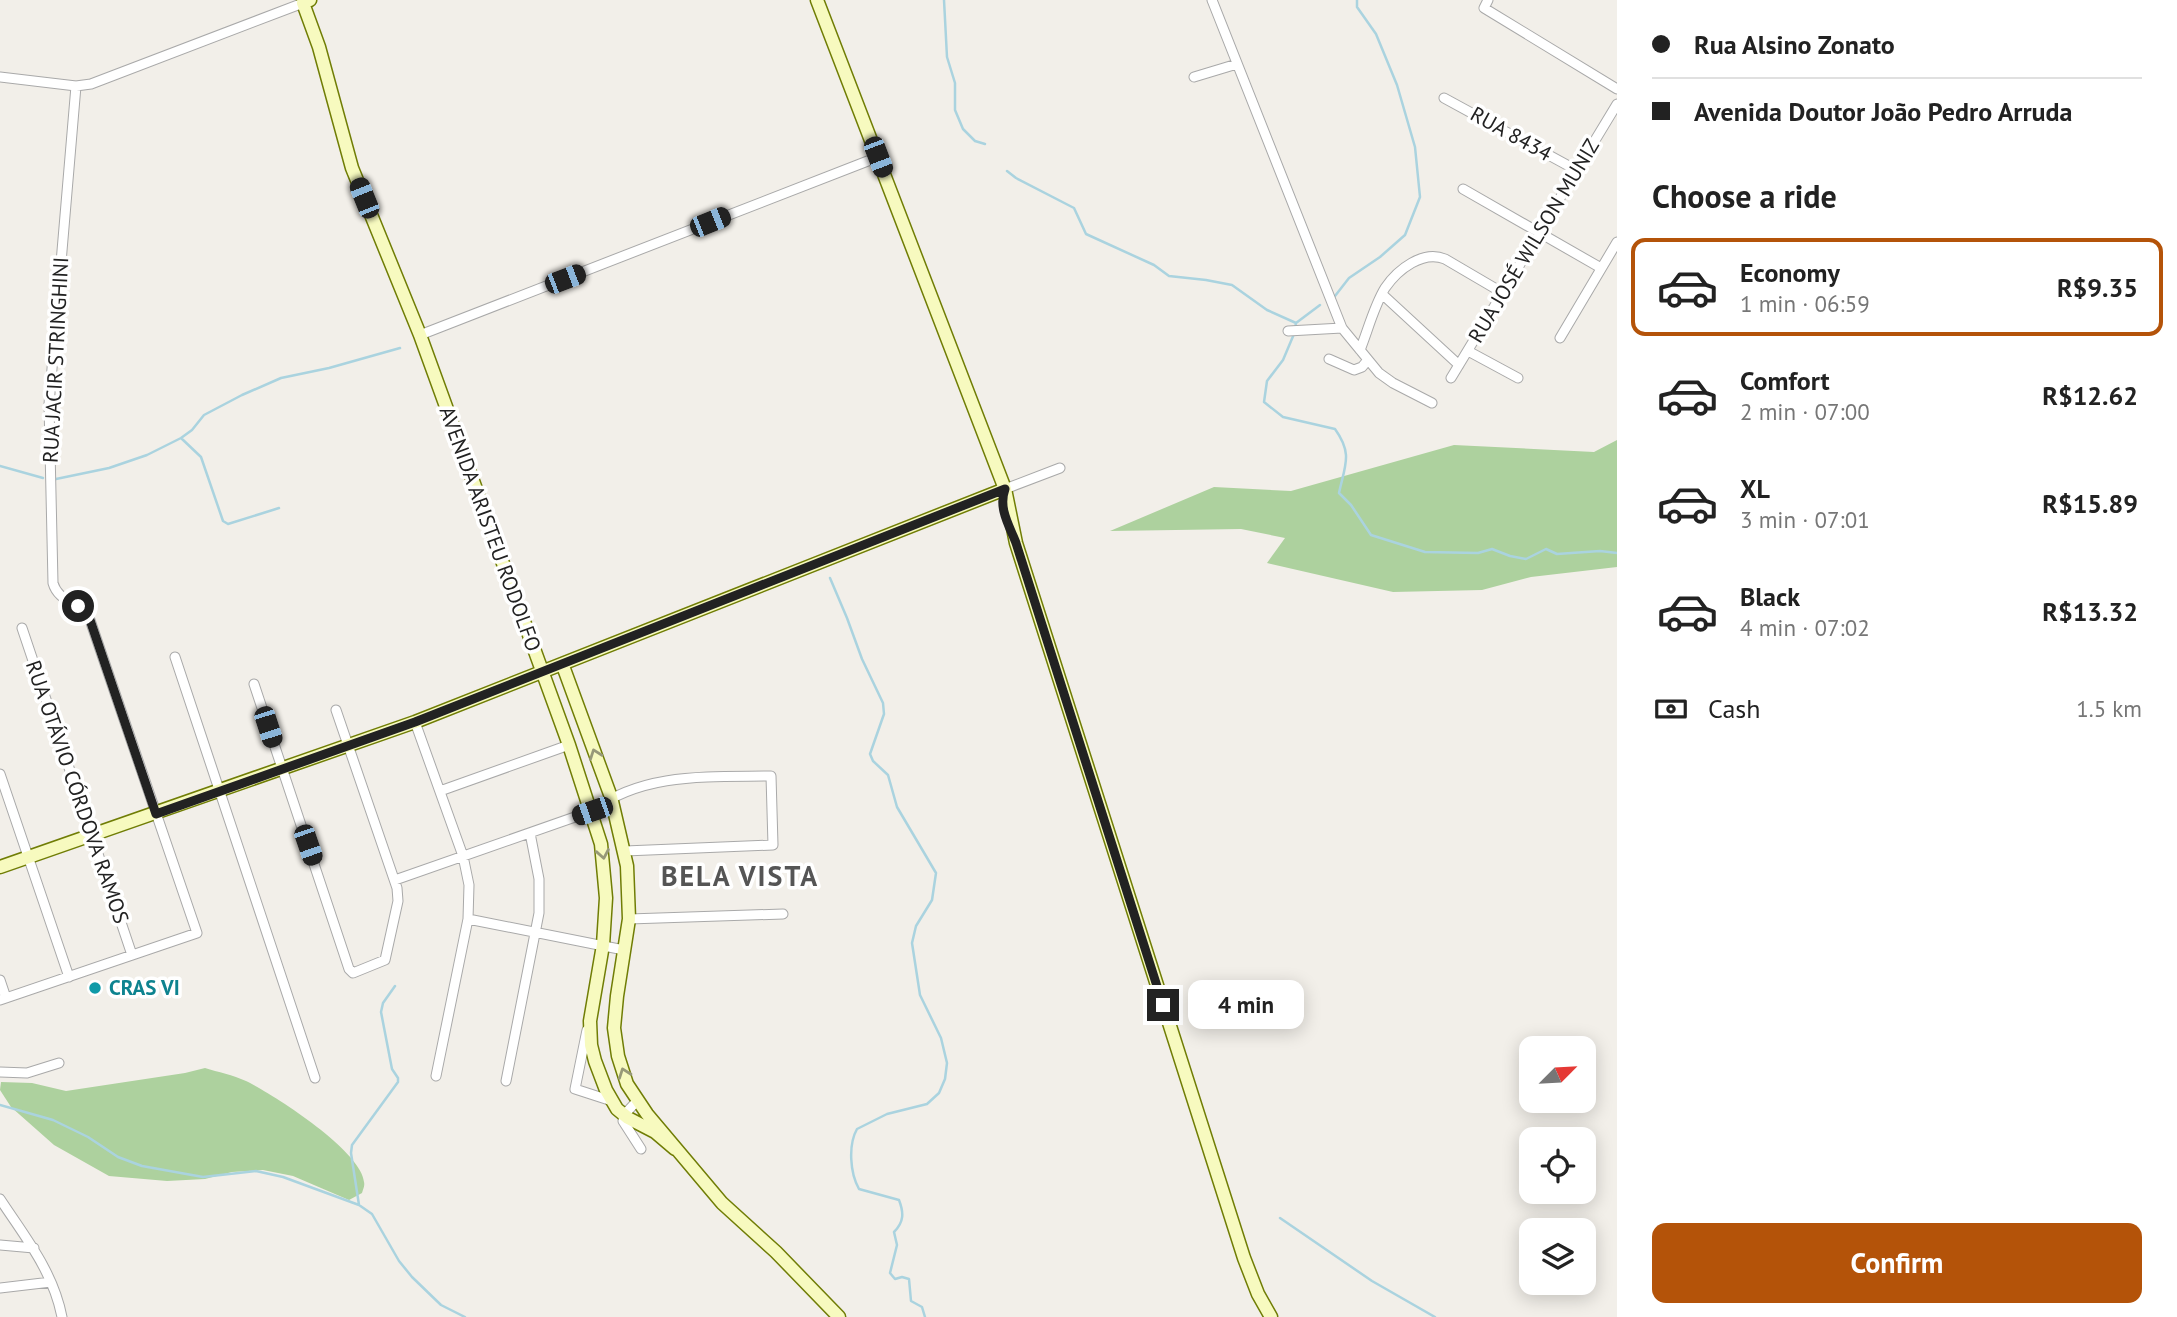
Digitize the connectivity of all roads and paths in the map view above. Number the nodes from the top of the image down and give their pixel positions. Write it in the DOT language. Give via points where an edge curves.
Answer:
graph roads {
  1 [pos="817,0"];
  2 [pos="1212,0"];
  3 [pos="306,1"];
  4 [pos="1486,4"];
  5 [pos="1237,64"];
  6 [pos="1194,76"];
  7 [pos="0,77"];
  8 [pos="76,86"];
  9 [pos="1617,89"];
  10 [pos="1444,98"];
  11 [pos="1617,104"];
  12 [pos="878,157"];
  13 [pos="1578,171"];
  14 [pos="1463,189"];
  15 [pos="1540,233"];
  16 [pos="1617,242"];
  17 [pos="1601,268"];
  18 [pos="1503,293"];
  19 [pos="1382,294"];
  20 [pos="1342,328"];
  21 [pos="1288,331"];
  22 [pos="420,335"];
  23 [pos="1560,338"];
  24 [pos="1360,350"];
  25 [pos="1468,351"];
  26 [pos="1329,359"];
  27 [pos="1367,361"];
  28 [pos="1459,365"];
  29 [pos="1451,378"];
  30 [pos="1518,378"];
  31 [pos="1432,403"];
  32 [pos="1060,468"];
  33 [pos="1005,489"];
  34 [pos="22,628"];
  35 [pos="175,657"];
  36 [pos="563,666"];
  37 [pos="542,674"];
  38 [pos="254,684"];
  39 [pos="337,710"];
  40 [pos="415,722"];
  41 [pos="569,745"];
  42 [pos="349,747"];
  43 [pos="283,770"];
  44 [pos="0,774"];
  45 [pos="440,791"];
  46 [pos="220,792"];
  47 [pos="611,797"];
  48 [pos="592,811"];
  49 [pos="156,814"];
  50 [pos="530,833"];
  51 [pos="92,836"];
  52 [pos="625,850"];
  53 [pos="463,856"];
  54 [pos="28,858"];
  55 [pos="0,867"];
  56 [pos="395,880"];
  57 [pos="783,914"];
  58 [pos="468,919"];
  59 [pos="629,919"];
  60 [pos="537,932"];
  61 [pos="603,945"];
  62 [pos="624,950"];
  63 [pos="132,955"];
  64 [pos="69,977"];
  65 [pos="0,980"];
  66 [pos="3,999"];
  67 [pos="592,1008"];
  68 [pos="59,1063"];
  69 [pos="0,1072"];
  70 [pos="436,1076"];
  71 [pos="315,1078"];
  72 [pos="506,1081"];
  73 [pos="612,1101"];
  74 [pos="637,1101"];
  75 [pos="624,1115"];
  76 [pos="642,1149"];
  77 [pos="675,1149"];
  78 [pos="0,1199"];
  79 [pos="0,1245"];
  80 [pos="34,1248"];
  81 [pos="51,1282"];
  82 [pos="0,1288"];
  83 [pos="62,1317"];
  84 [pos="839,1317"];
  85 [pos="1271,1317"];
  1 -- 12 [label="street"];
  2 -- 5 [label="street"];
  3 -- 8 [label="street" via="102,81"];
  3 -- 22 [label="street, AVENIDA ARISTEU RODOLFO" via="352,168"];
  4 -- 9 [label="street"];
  5 -- 6 [label="street"];
  5 -- 20 [label="street"];
  7 -- 8 [label="street"];
  8 -- 49 [label="street, RUA JACIR STRINGHINI" via="50,376 53,583 58,595 89,617"];
  10 -- 13 [label="street, RUA 8434"];
  11 -- 13 [label="street, RUA JOSÉ WILSON MUNIZ"];
  12 -- 22 [label="street"];
  12 -- 33 [label="street" via="996,465 998,486"];
  13 -- 15 [label="street, RUA JOSÉ WILSON MUNIZ"];
  14 -- 15 [label="street"];
  15 -- 17 [label="street"];
  15 -- 18 [label="street, RUA JOSÉ WILSON MUNIZ"];
  16 -- 17 [label="street"];
  17 -- 23 [label="street"];
  18 -- 19 [label="street" via="1436,255 1415,261"];
  18 -- 25 [label="street, RUA JOSÉ WILSON MUNIZ"];
  19 -- 24 [label="street"];
  19 -- 28 [label="street"];
  20 -- 21 [label="street"];
  20 -- 24 [label="street"];
  22 -- 37 [label="street, AVENIDA ARISTEU RODOLFO"];
  24 -- 27 [label="street"];
  25 -- 28 [label="street, RUA JOSÉ WILSON MUNIZ"];
  25 -- 30 [label="street"];
  26 -- 27 [label="street" via="1354,370"];
  27 -- 31 [label="street" via="1393,383"];
  28 -- 29 [label="street, RUA JOSÉ WILSON MUNIZ"];
  32 -- 33 [label="street"];
  33 -- 36 [label="street"];
  33 -- 85 [label="street" via="1002,509 1249,1275"];
  34 -- 51 [label="street, RUA OTÁVIO CÓRDOVA RAMOS"];
  35 -- 46 [label="street"];
  36 -- 37 [label="street"];
  47 -- 36 [label="street, AVENIDA ARISTEU RODOLFO, one-way"];
  37 -- 40 [label="street"];
  37 -- 41 [label="street, AVENIDA ARISTEU RODOLFO"];
  38 -- 43 [label="street"];
  39 -- 42 [label="street"];
  40 -- 42 [label="street"];
  40 -- 45 [label="street"];
  41 -- 45 [label="street"];
  41 -- 48 [label="street, AVENIDA ARISTEU RODOLFO"];
  42 -- 43 [label="street"];
  42 -- 56 [label="street"];
  43 -- 46 [label="street"];
  43 -- 56 [label="street" via="351,972 385,960 398,901"];
  44 -- 54 [label="street"];
  45 -- 53 [label="street"];
  46 -- 49 [label="street"];
  46 -- 71 [label="street"];
  47 -- 48 [label="street"];
  47 -- 52 [label="street, AVENIDA ARISTEU RODOLFO"];
  47 -- 52 [label="street" via="670,780 771,776 773,845"];
  48 -- 50 [label="street"];
  48 -- 61 [label="street, AVENIDA ARISTEU RODOLFO, one-way" via="606,870"];
  49 -- 51 [label="street"];
  49 -- 63 [label="street" via="197,933"];
  50 -- 53 [label="street"];
  50 -- 60 [label="street" via="540,896"];
  51 -- 54 [label="street"];
  51 -- 63 [label="street, RUA OTÁVIO CÓRDOVA RAMOS"];
  52 -- 59 [label="street, AVENIDA ARISTEU RODOLFO"];
  53 -- 56 [label="street"];
  53 -- 58 [label="street" via="469,885"];
  54 -- 55 [label="street"];
  54 -- 64 [label="street"];
  57 -- 59 [label="street"];
  58 -- 60 [label="street"];
  58 -- 70 [label="street"];
  59 -- 62 [label="street, AVENIDA ARISTEU RODOLFO"];
  60 -- 61 [label="street"];
  60 -- 72 [label="street"];
  61 -- 62 [label="street"];
  61 -- 67 [label="street, AVENIDA ARISTEU RODOLFO"];
  74 -- 62 [label="street, AVENIDA ARISTEU RODOLFO, one-way" via="622,1071 614,1028"];
  63 -- 64 [label="street"];
  64 -- 66 [label="street"];
  65 -- 66 [label="street"];
  67 -- 73 [label="street, AVENIDA ARISTEU RODOLFO" via="593,1053"];
  67 -- 73 [label="street" via="575,1089"];
  68 -- 69 [label="street" via="27,1073"];
  73 -- 75 [label="street, AVENIDA ARISTEU RODOLFO"];
  74 -- 75 [label="street"];
  74 -- 77 [label="street, AVENIDA ARISTEU RODOLFO"];
  75 -- 76 [label="street" via="626,1128"];
  75 -- 77 [label="street, AVENIDA ARISTEU RODOLFO"];
  77 -- 84 [label="street" via="722,1203"];
  78 -- 80 [label="street"];
  79 -- 80 [label="street"];
  80 -- 81 [label="street"];
  81 -- 82 [label="street"];
  81 -- 83 [label="street"];
}
